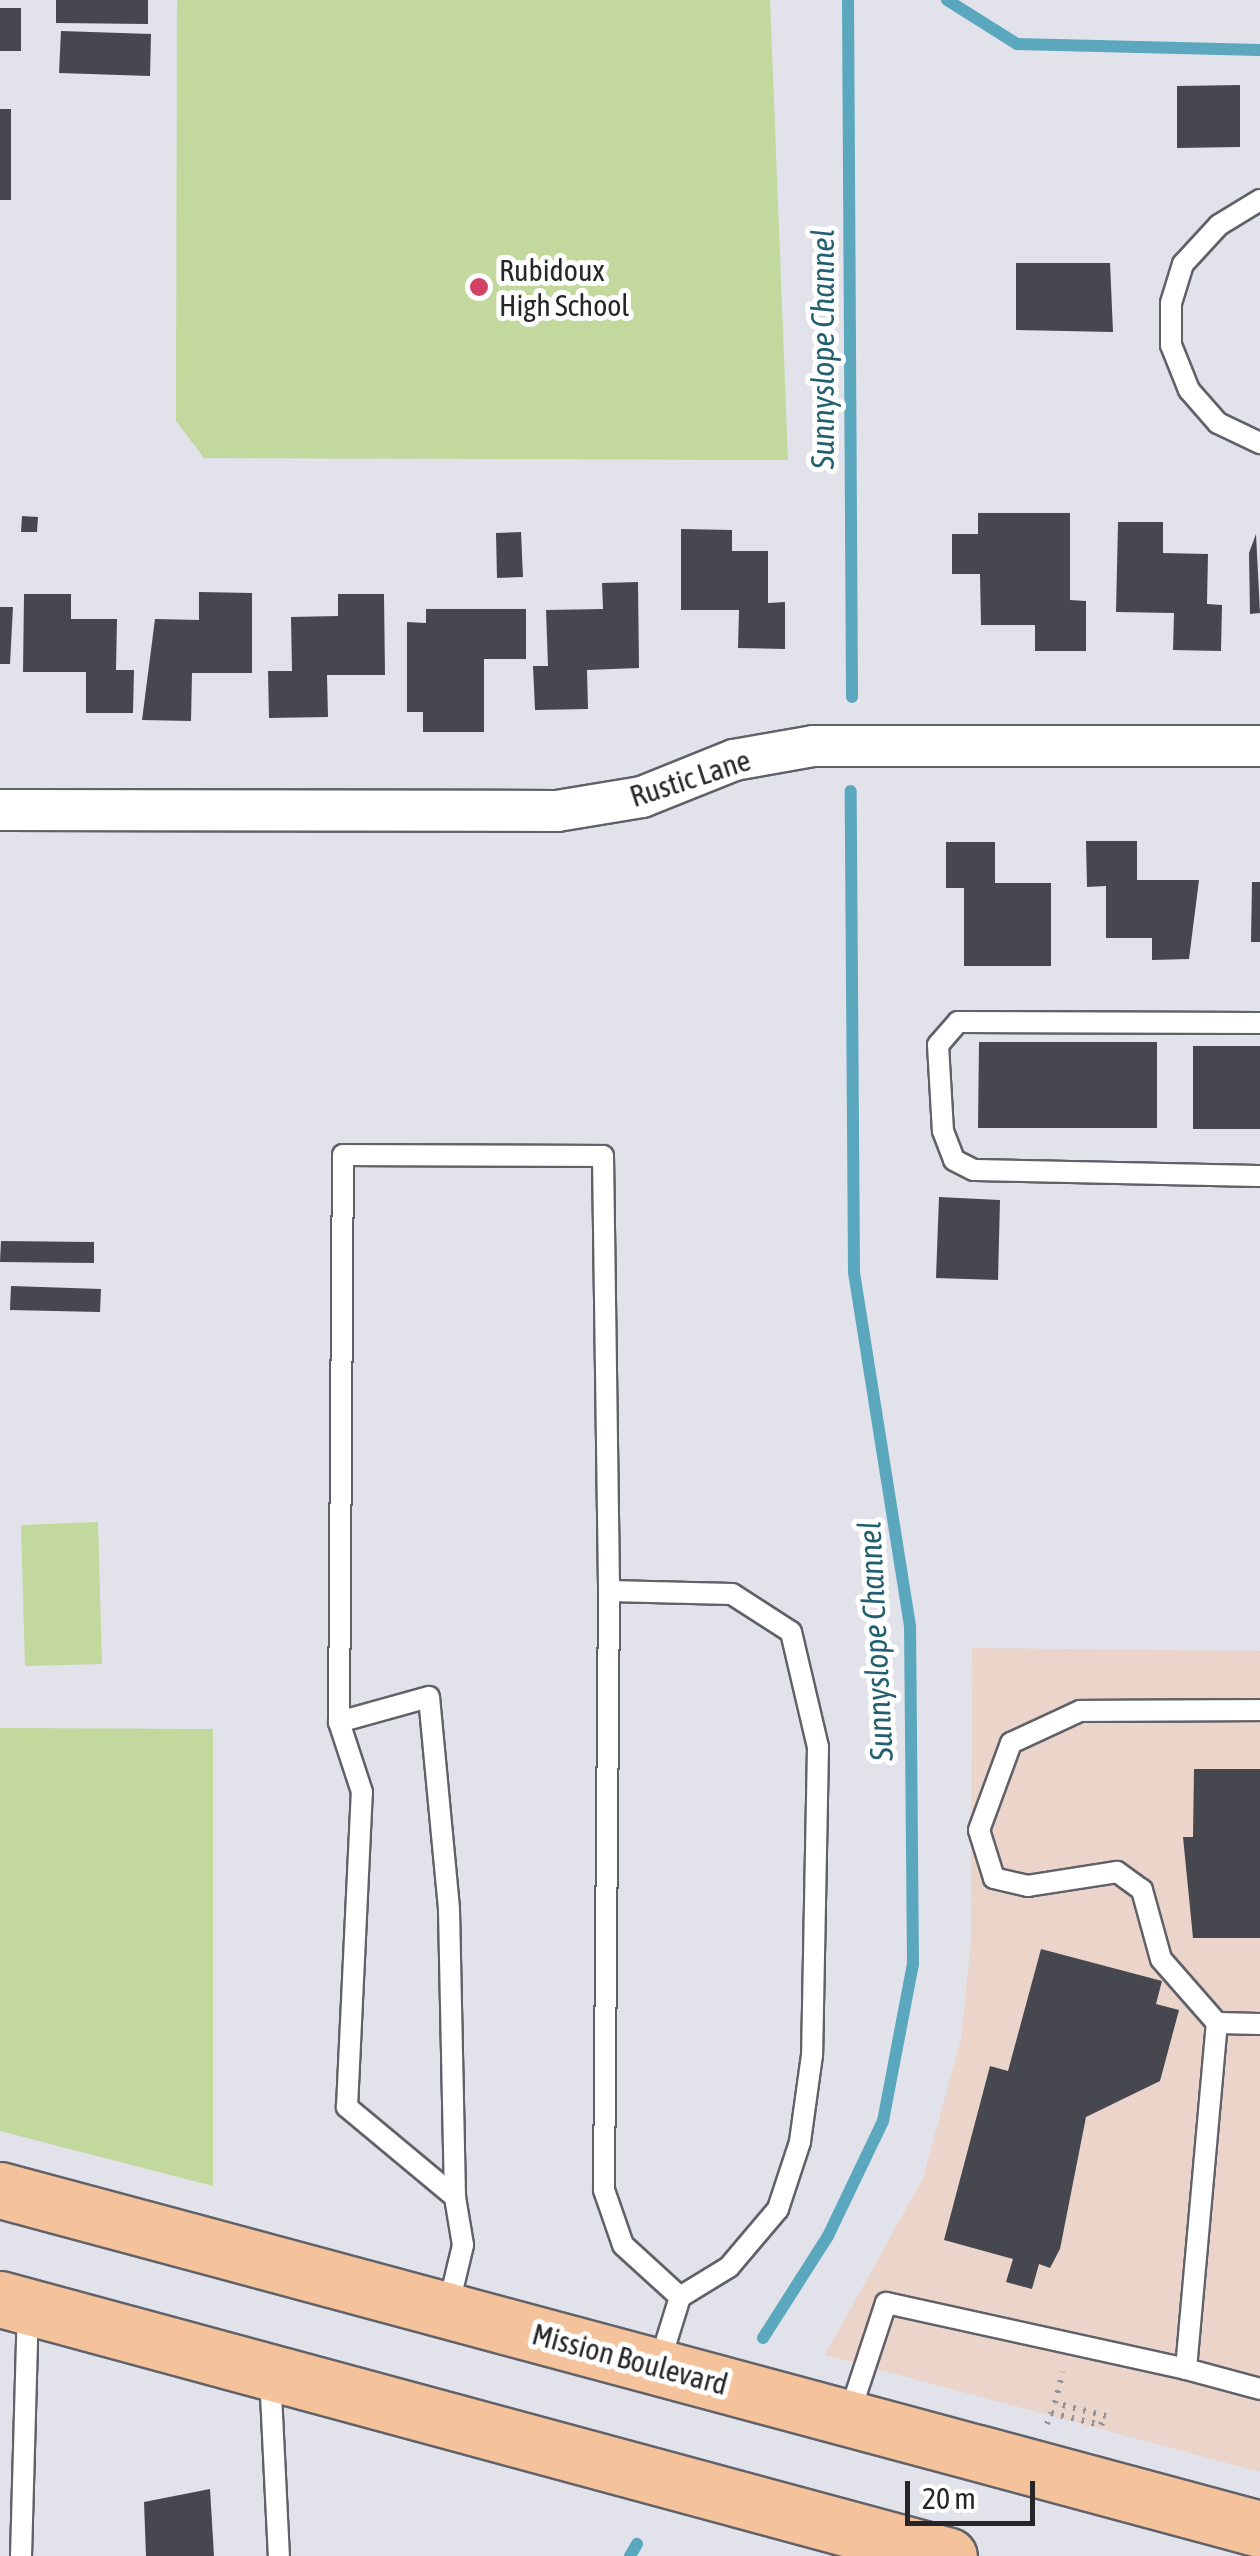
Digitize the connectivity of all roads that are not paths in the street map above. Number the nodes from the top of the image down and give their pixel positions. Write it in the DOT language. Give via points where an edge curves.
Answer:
graph roads {
  1 [pos="1260,200"];
  2 [pos="1260,443"];
  3 [pos="1260,746"];
  4 [pos="0,810"];
  5 [pos="1260,1024"];
  6 [pos="1260,1176"];
  7 [pos="609,1591"];
  8 [pos="1260,1710"];
  9 [pos="339,1722"];
  10 [pos="1217,2022"];
  11 [pos="1260,2024"];
  12 [pos="0,2190"];
  13 [pos="455,2197"];
  14 [pos="680,2297"];
  15 [pos="14,2303"];
  16 [pos="448,2308"];
  17 [pos="659,2367"];
  18 [pos="1186,2370"];
  19 [pos="270,2372"];
  20 [pos="1260,2389"];
  21 [pos="848,2418"];
  22 [pos="1260,2529"];
  23 [pos="21,2556"];
  24 [pos="278,2556"];
  25 [pos="949,2556"];
  1 -- 2 [label="lane" via="1219,225 1184,264 1171,303 1171,345 1189,390 1218,423"];
  3 -- 4 [label="street, Rustic Lane" via="813,746 734,760 642,798 557,811"];
  5 -- 6 [label="lane" via="958,1022 938,1045 943,1131 954,1160 974,1170"];
  7 -- 9 [label="lane" via="603,1156 343,1154"];
  7 -- 14 [label="lane" via="604,2190 622,2245"];
  7 -- 14 [label="lane" via="732,1594 791,1632 818,1747 812,2054 800,2142 778,2210 729,2267"];
  8 -- 10 [label="lane" via="1080,1711 1011,1744 979,1830 994,1878 1028,1886 1117,1872 1142,1890 1161,1959"];
  9 -- 13 [label="lane" via="362,1792 347,2107"];
  9 -- 13 [label="lane" via="429,1697 450,1910"];
  10 -- 11 [label="lane"];
  10 -- 18 [label="lane"];
  12 -- 16 [label="main road, Mission Boulevard"];
  13 -- 16 [label="lane" via="463,2245"];
  14 -- 17 [label="lane"];
  15 -- 19 [label="main road"];
  15 -- 23 [label="lane"];
  16 -- 17 [label="main road, Mission Boulevard"];
  17 -- 21 [label="main road, Mission Boulevard"];
  18 -- 20 [label="lane"];
  18 -- 21 [label="lane" via="886,2303"];
  19 -- 24 [label="lane"];
  19 -- 25 [label="main road"];
  21 -- 22 [label="main road, Mission Boulevard"];
}
